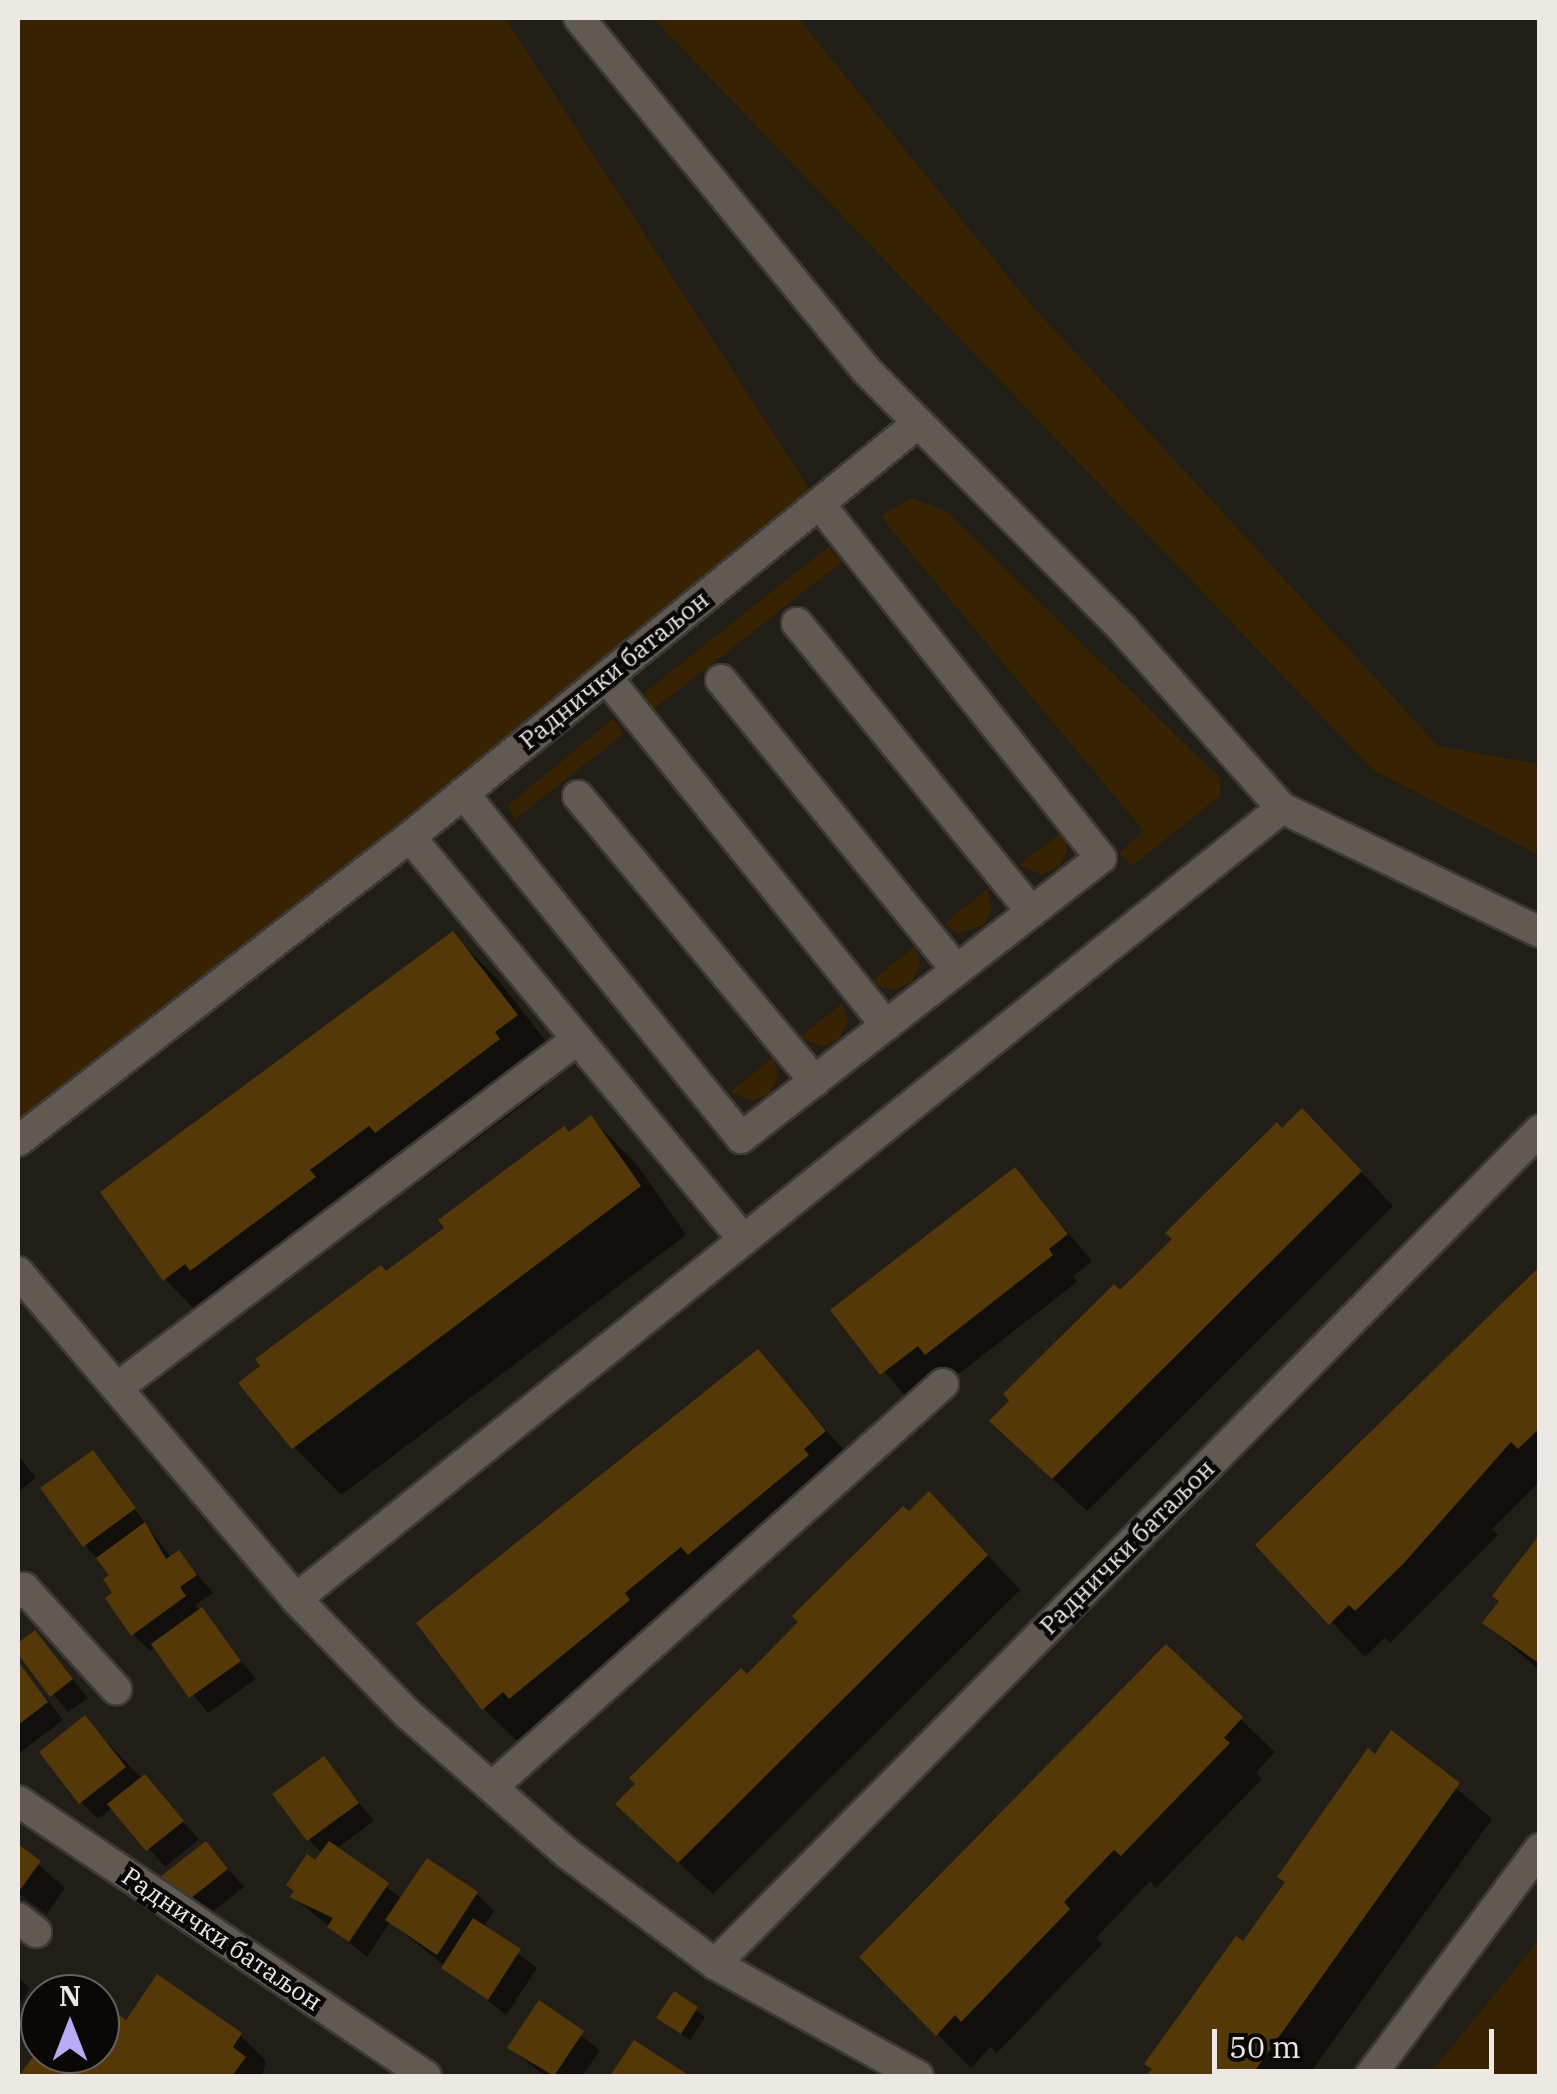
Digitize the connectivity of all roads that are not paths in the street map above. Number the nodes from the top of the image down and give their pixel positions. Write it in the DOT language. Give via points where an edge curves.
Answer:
graph roads {
  1 [pos="579,18"];
  2 [pos="917,424"];
  3 [pos="818,504"];
  4 [pos="797,623"];
  5 [pos="606,677"];
  6 [pos="721,680"];
  7 [pos="464,793"];
  8 [pos="578,796"];
  9 [pos="1282,808"];
  10 [pos="410,836"];
  11 [pos="1032,912"];
  12 [pos="1540,932"];
  13 [pos="957,970"];
  14 [pos="886,1026"];
  15 [pos="575,1040"];
  16 [pos="815,1081"];
  17 [pos="1540,1130"];
  18 [pos="18,1141"];
  19 [pos="744,1240"];
  20 [pos="18,1272"];
  21 [pos="943,1384"];
  22 [pos="117,1388"];
  23 [pos="18,1592"];
  24 [pos="296,1599"];
  25 [pos="116,1689"];
  26 [pos="492,1788"];
  27 [pos="18,1802"];
  28 [pos="1540,1850"];
  29 [pos="715,1964"];
  30 [pos="426,2076"];
  31 [pos="918,2076"];
  32 [pos="1370,2076"];
  1 -- 2 [label="street"];
  2 -- 3 [label="street, Раднички батаљон"];
  2 -- 9 [label="street" via="1122,628"];
  3 -- 5 [label="street, Раднички батаљон"];
  3 -- 11 [label="street" via="1101,858"];
  4 -- 11 [label="street"];
  5 -- 7 [label="street, Раднички батаљон"];
  5 -- 14 [label="street"];
  6 -- 13 [label="street"];
  7 -- 10 [label="street, Раднички батаљон"];
  7 -- 16 [label="street" via="741,1138"];
  8 -- 16 [label="street"];
  9 -- 12 [label="street"];
  9 -- 19 [label="street"];
  10 -- 15 [label="street"];
  10 -- 18 [label="street, Раднички батаљон"];
  11 -- 13 [label="street"];
  13 -- 14 [label="street"];
  14 -- 16 [label="street"];
  15 -- 19 [label="street"];
  15 -- 22 [label="street"];
  17 -- 29 [label="street, Раднички батаљон"];
  19 -- 24 [label="street"];
  20 -- 22 [label="street"];
  21 -- 26 [label="street"];
  22 -- 24 [label="street"];
  23 -- 25 [label="street" via="24,1588"];
  24 -- 26 [label="street" via="408,1714"];
  26 -- 29 [label="street"];
  27 -- 30 [label="street, Раднички батаљон"];
  28 -- 32 [label="street"];
  29 -- 31 [label="street"];
}
